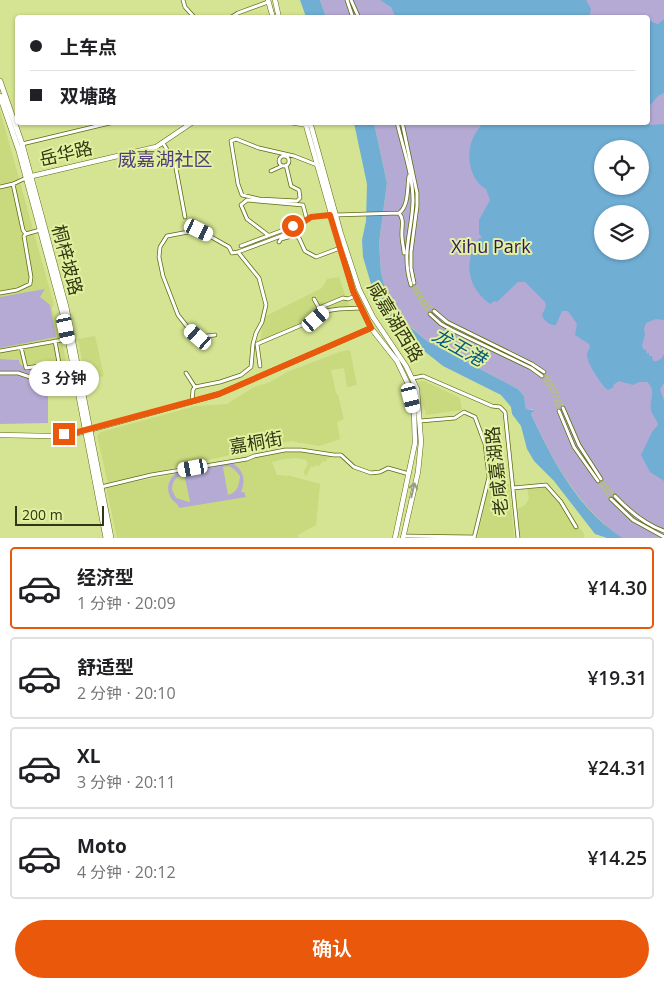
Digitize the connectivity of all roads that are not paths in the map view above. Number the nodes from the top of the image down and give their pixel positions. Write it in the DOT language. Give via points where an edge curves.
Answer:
graph roads {
  1 [pos="184,0"];
  2 [pos="274,0"];
  3 [pos="347,0"];
  4 [pos="352,0"];
  5 [pos="268,1"];
  6 [pos="192,15"];
  7 [pos="235,15"];
  8 [pos="272,15"];
  9 [pos="279,15"];
  10 [pos="352,15"];
  11 [pos="358,15"];
  12 [pos="0,81"];
  13 [pos="0,96"];
  14 [pos="15,124"];
  15 [pos="15,125"];
  16 [pos="101,125"];
  17 [pos="189,125"];
  18 [pos="308,125"];
  19 [pos="308,125"];
  20 [pos="398,125"];
  21 [pos="403,125"];
  22 [pos="163,143"];
  23 [pos="22,144"];
  24 [pos="317,165"];
  25 [pos="271,171"];
  26 [pos="409,173"];
  27 [pos="29,177"];
  28 [pos="13,184"];
  29 [pos="0,187"];
  30 [pos="399,213"];
  31 [pos="333,215"];
  32 [pos="185,218"];
  33 [pos="307,220"];
  34 [pos="40,230"];
  35 [pos="26,234"];
  36 [pos="268,235"];
  37 [pos="296,235"];
  38 [pos="279,242"];
  39 [pos="241,246"];
  40 [pos="340,248"];
  41 [pos="238,252"];
  42 [pos="405,258"];
  43 [pos="0,293"];
  44 [pos="355,296"];
  45 [pos="314,299"];
  46 [pos="361,308"];
  47 [pos="432,313"];
  48 [pos="371,328"];
  49 [pos="215,335"];
  50 [pos="68,339"];
  51 [pos="55,341"];
  52 [pos="21,347"];
  53 [pos="0,351"];
  54 [pos="260,366"];
  55 [pos="0,373"];
  56 [pos="186,373"];
  57 [pos="543,374"];
  58 [pos="75,375"];
  59 [pos="413,378"];
  60 [pos="195,387"];
  61 [pos="192,402"];
  62 [pos="563,408"];
  63 [pos="559,411"];
  64 [pos="420,421"];
  65 [pos="88,430"];
  66 [pos="0,435"];
  67 [pos="409,474"];
  68 [pos="101,487"];
  69 [pos="513,488"];
  70 [pos="576,528"];
  71 [pos="664,531"];
  72 [pos="403,537"];
  73 [pos="664,537"];
  74 [pos="106,538"];
  75 [pos="111,538"];
  76 [pos="395,538"];
  77 [pos="474,538"];
  78 [pos="518,538"];
  1 -- 6 [label="street" via="185,7"];
  2 -- 9 [label="main road"];
  3 -- 10 [label="street"];
  4 -- 11 [label="street"];
  5 -- 7 [label="street"];
  5 -- 8 [label="main road"];
  12 -- 14 [label="main road, 桐梓坡路"];
  13 -- 27 [label="main road, 桐梓坡路"];
  15 -- 23 [label="main road, 桐梓坡路"];
  16 -- 23 [label="street"];
  17 -- 22 [label="main road, 岳华路"];
  18 -- 24 [label="main road, 咸嘉湖西路"];
  19 -- 31 [label="main road, 咸嘉湖西路"];
  20 -- 26 [label="street"];
  21 -- 42 [label="street" via="417,193 411,252 412,284"];
  22 -- 27 [label="main road, 岳华路"];
  22 -- 32 [label="street" via="175,163"];
  23 -- 27 [label="main road, 桐梓坡路"];
  24 -- 25 [label="street" via="236,139 231,141 242,196 297,201 300,190 291,186 284,165"];
  24 -- 31 [label="main road, 咸嘉湖西路"];
  26 -- 30 [label="street" via="406,205"];
  26 -- 42 [label="street" via="413,203"];
  27 -- 28 [label="street"];
  27 -- 34 [label="main road, 桐梓坡路"];
  27 -- 65 [label="main road, 桐梓坡路" via="66,307"];
  28 -- 29 [label="street"];
  28 -- 35 [label="street"];
  30 -- 31 [label="street"];
  30 -- 42 [label="street" via="403,221 401,236"];
  31 -- 33 [label="street"];
  31 -- 40 [label="main road, 咸嘉湖西路"];
  31 -- 59 [label="main road, 咸嘉湖西路" via="365,304"];
  33 -- 36 [label="street"];
  33 -- 36 [label="street" via="303,205 247,200 241,205 246,219"];
  34 -- 35 [label="street"];
  34 -- 50 [label="main road, 桐梓坡路"];
  35 -- 43 [label="street" via="30,284"];
  36 -- 39 [label="street"];
  37 -- 38 [label="street"];
  37 -- 40 [label="street" via="306,251 316,257"];
  37 -- 41 [label="street" via="289,233"];
  40 -- 44 [label="main road, 咸嘉湖西路"];
  41 -- 49 [label="street" via="232,253 229,246 199,230 167,236 160,247 160,264 178,315 198,337"];
  41 -- 60 [label="street" via="260,278 264,307 253,344 251,367 241,375"];
  44 -- 45 [label="street" via="318,308"];
  44 -- 46 [label="main road, 咸嘉湖西路"];
  46 -- 48 [label="main road, 咸嘉湖西路"];
  46 -- 54 [label="street" via="325,311 316,319 258,344"];
  47 -- 57 [label="street" via="532,364"];
  48 -- 61 [label="main road" via="219,394"];
  48 -- 67 [label="main road, 咸嘉湖西路" via="397,361 408,384 414,412 415,443"];
  50 -- 51 [label="street"];
  50 -- 58 [label="main road, 桐梓坡路"];
  51 -- 52 [label="street"];
  51 -- 52 [label="street" via="59,363 26,368"];
  52 -- 53 [label="street"];
  55 -- 58 [label="street" via="18,373 33,378"];
  56 -- 60 [label="street"];
  58 -- 65 [label="main road, 桐梓坡路"];
  59 -- 64 [label="main road, 咸嘉湖西路"];
  59 -- 69 [label="street, 老咸嘉湖路" via="423,376 500,407 504,412"];
  60 -- 61 [label="street"];
  61 -- 65 [label="main road"];
  62 -- 63 [label="street" via="579,446 599,480 574,447"];
  72 -- 64 [label="main road, 咸嘉湖西路, one-way" via="418,472"];
  64 -- 77 [label="street" via="456,418 464,412 475,418 485,444 488,477"];
  65 -- 66 [label="main road" via="50,436"];
  65 -- 68 [label="main road, 桐梓坡路"];
  65 -- 74 [label="main road, 桐梓坡路"];
  67 -- 68 [label="street, 嘉桐街" via="388,468 377,473 368,472 354,467 341,455 292,450"];
  67 -- 76 [label="main road, 咸嘉湖西路"];
  68 -- 75 [label="main road, 桐梓坡路"];
  69 -- 70 [label="street" via="546,485 561,502"];
  69 -- 78 [label="street, 老咸嘉湖路"];
  71 -- 73 [label="street" via="613,498 632,520"];
  72 -- 77 [label="street"];
}
